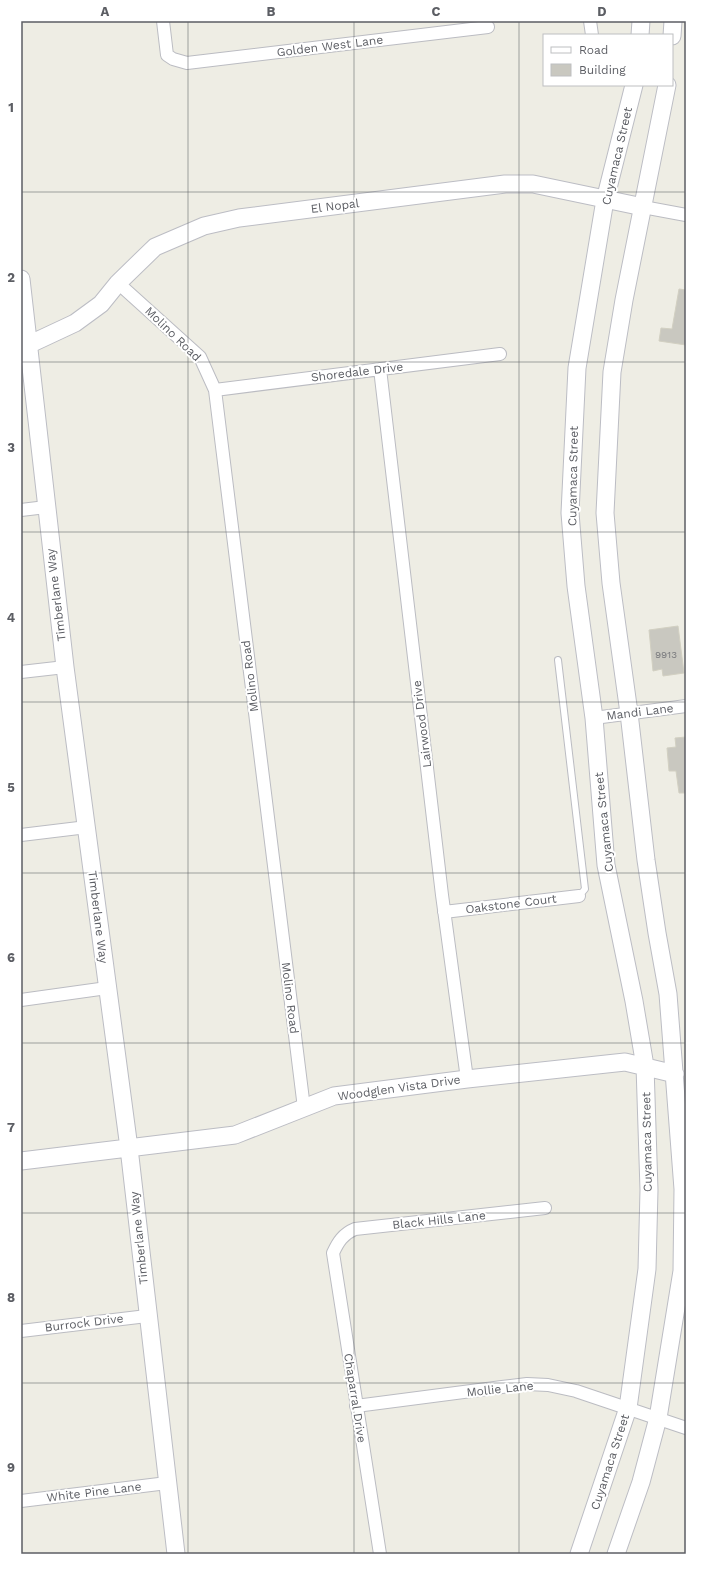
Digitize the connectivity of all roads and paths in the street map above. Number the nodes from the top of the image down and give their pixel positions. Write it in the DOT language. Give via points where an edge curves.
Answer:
graph roads {
  1 [pos="163,21"];
  2 [pos="590,21"];
  3 [pos="641,21"];
  4 [pos="674,21"];
  5 [pos="488,27"];
  6 [pos="592,34"];
  7 [pos="640,34"];
  8 [pos="672,34"];
  9 [pos="634,86"];
  10 [pos="667,86"];
  11 [pos="605,200"];
  12 [pos="643,206"];
  13 [pos="686,215"];
  14 [pos="21,279"];
  15 [pos="118,283"];
  16 [pos="24,346"];
  17 [pos="500,354"];
  18 [pos="380,369"];
  19 [pos="215,390"];
  20 [pos="46,507"];
  21 [pos="21,510"];
  22 [pos="558,660"];
  23 [pos="65,667"];
  24 [pos="21,672"];
  25 [pos="686,706"];
  26 [pos="629,712"];
  27 [pos="594,718"];
  28 [pos="87,827"];
  29 [pos="21,835"];
  30 [pos="579,896"];
  31 [pos="444,912"];
  32 [pos="107,988"];
  33 [pos="21,1000"];
  34 [pos="644,1066"];
  35 [pos="680,1076"];
  36 [pos="466,1079"];
  37 [pos="304,1108"];
  38 [pos="129,1148"];
  39 [pos="21,1161"];
  40 [pos="545,1208"];
  41 [pos="337,1242"];
  42 [pos="147,1316"];
  43 [pos="21,1330"];
  44 [pos="356,1406"];
  45 [pos="628,1408"];
  46 [pos="658,1418"];
  47 [pos="686,1428"];
  48 [pos="167,1483"];
  49 [pos="21,1501"];
  50 [pos="176,1554"];
  51 [pos="380,1554"];
  52 [pos="579,1554"];
  53 [pos="616,1554"];
  1 -- 5 [label="street, Golden West Lane" via="167,55 187,63"];
  2 -- 6 [label="street"];
  3 -- 7 [label="street"];
  4 -- 8 [label="street"];
  9 -- 11 [label="street, Cuyamaca Street"];
  10 -- 12 [label="street"];
  11 -- 12 [label="street, El Nopal"];
  11 -- 15 [label="street, El Nopal" via="533,184 505,184 240,218 204,226 155,247"];
  11 -- 27 [label="street, Cuyamaca Street" via="577,368 570,514 576,586"];
  12 -- 13 [label="street, El Nopal"];
  12 -- 26 [label="street" via="612,372 605,513 611,582"];
  14 -- 16 [label="street, Timberlane Way"];
  15 -- 16 [label="street, El Nopal" via="101,304 75,324"];
  15 -- 19 [label="street, Molino Road" via="200,357"];
  16 -- 20 [label="street, Timberlane Way"];
  17 -- 18 [label="street, Shoredale Drive"];
  18 -- 19 [label="street, Shoredale Drive"];
  18 -- 31 [label="street, Lairwood Drive"];
  19 -- 37 [label="street, Molino Road"];
  20 -- 21 [label="street"];
  20 -- 23 [label="street, Timberlane Way"];
  22 -- 30 [label="lane" via="585,889"];
  23 -- 24 [label="street"];
  23 -- 28 [label="street, Timberlane Way"];
  25 -- 26 [label="street, Mandi Lane"];
  26 -- 27 [label="street, Mandi Lane"];
  26 -- 35 [label="street" via="647,867"];
  27 -- 34 [label="street, Cuyamaca Street" via="606,865 631,986"];
  28 -- 29 [label="street"];
  28 -- 32 [label="street, Timberlane Way"];
  30 -- 31 [label="street, Oakstone Court"];
  31 -- 36 [label="street, Lairwood Drive"];
  32 -- 33 [label="street"];
  32 -- 38 [label="street, Timberlane Way"];
  34 -- 35 [label="street, Woodglen Vista Drive"];
  34 -- 36 [label="street, Woodglen Vista Drive" via="625,1062"];
  34 -- 45 [label="street, Cuyamaca Street" via="648,1174 647,1269"];
  35 -- 46 [label="street" via="682,1271"];
  36 -- 37 [label="street, Woodglen Vista Drive" via="334,1096"];
  37 -- 38 [label="street, Woodglen Vista Drive" via="235,1135"];
  38 -- 39 [label="street, Woodglen Vista Drive"];
  38 -- 42 [label="street, Timberlane Way"];
  40 -- 41 [label="street, Black Hills Lane" via="355,1229"];
  41 -- 44 [label="street, Chaparral Drive" via="333,1253"];
  42 -- 43 [label="street, Burrock Drive"];
  42 -- 48 [label="street, Timberlane Way"];
  44 -- 45 [label="street, Mollie Lane" via="527,1384 548,1385"];
  44 -- 51 [label="street, Chaparral Drive"];
  45 -- 46 [label="street, Mollie Lane"];
  45 -- 52 [label="street, Cuyamaca Street"];
  46 -- 47 [label="street, Mollie Lane"];
  46 -- 53 [label="street" via="641,1482"];
  48 -- 49 [label="street, White Pine Lane"];
  48 -- 50 [label="street, Timberlane Way"];
}
